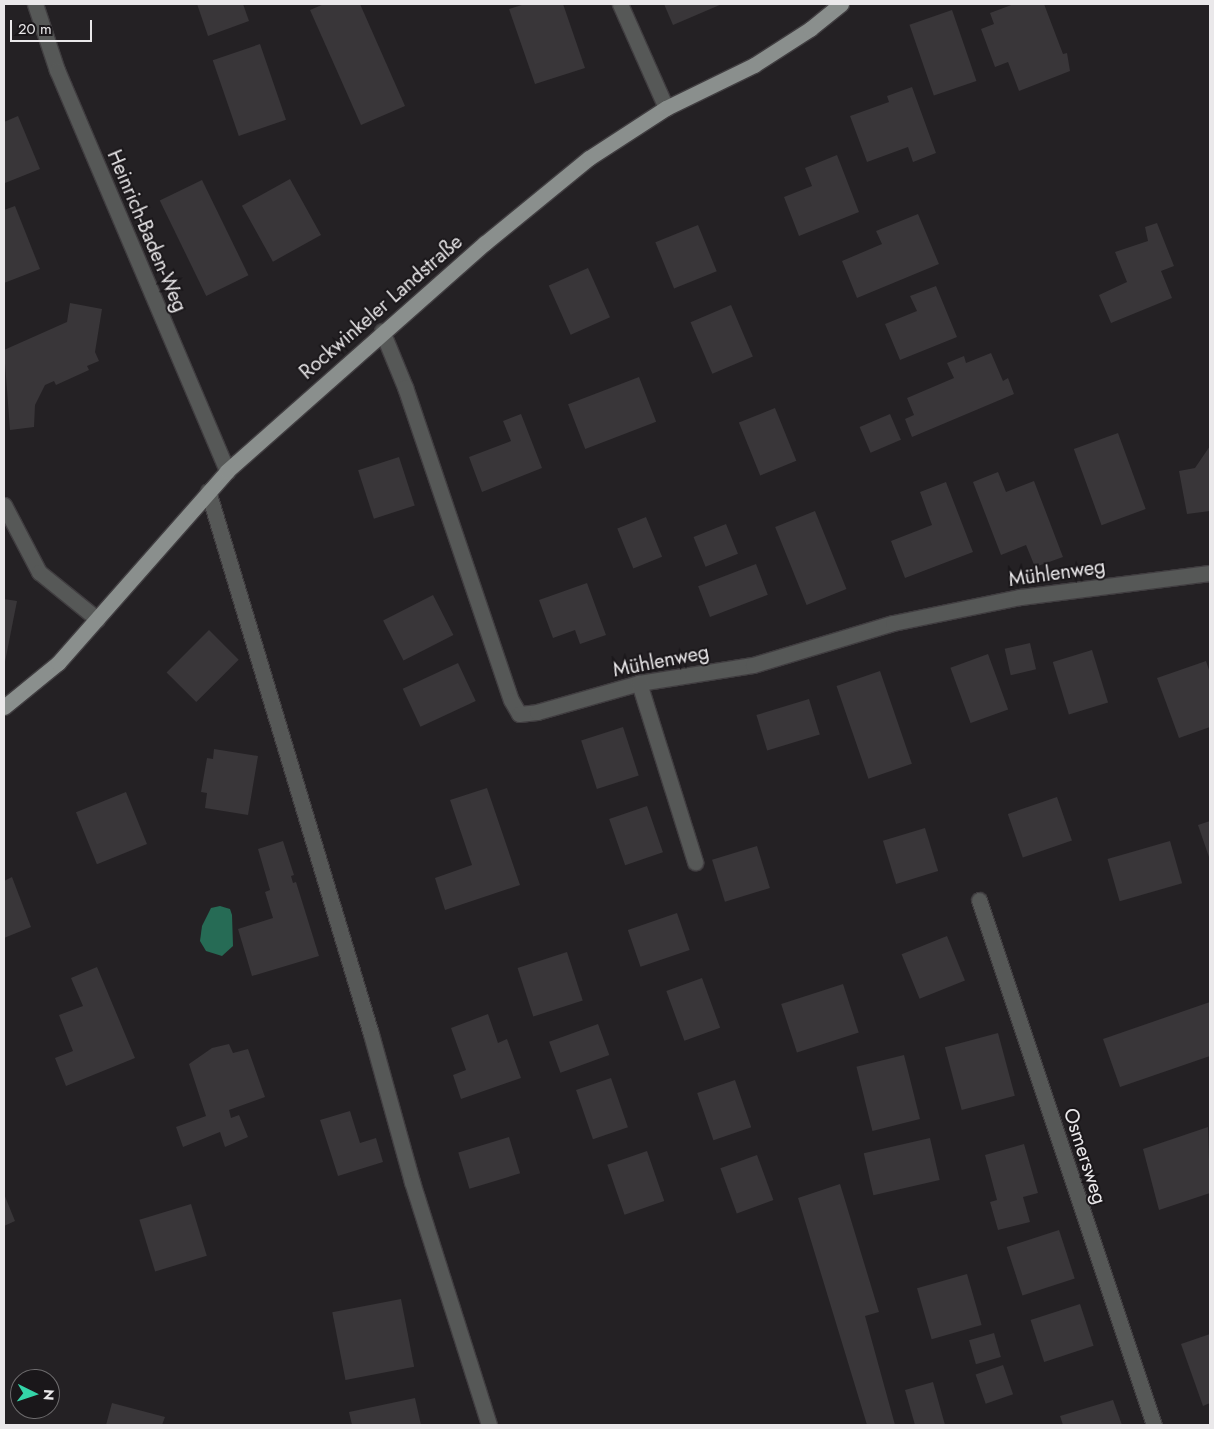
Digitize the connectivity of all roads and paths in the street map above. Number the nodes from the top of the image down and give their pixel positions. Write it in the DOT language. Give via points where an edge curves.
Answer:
graph roads {
  1 [pos="35,4"];
  2 [pos="620,4"];
  3 [pos="840,4"];
  4 [pos="666,108"];
  5 [pos="382,331"];
  6 [pos="227,471"];
  7 [pos="208,491"];
  8 [pos="4,505"];
  9 [pos="1210,573"];
  10 [pos="97,618"];
  11 [pos="640,683"];
  12 [pos="4,708"];
  13 [pos="695,862"];
  14 [pos="979,900"];
  15 [pos="489,1425"];
  16 [pos="1154,1425"];
  1 -- 6 [label="street, Heinrich-Baden-Weg" via="57,70"];
  2 -- 4 [label="street"];
  3 -- 4 [label="main road, Rockwinkeler Landstraße" via="810,29 754,65"];
  4 -- 5 [label="main road, Rockwinkeler Landstraße" via="589,158"];
  5 -- 6 [label="main road, Rockwinkeler Landstraße"];
  5 -- 11 [label="street, Mühlenweg" via="405,387 511,700 519,714 537,712"];
  6 -- 7 [label="main road, Rockwinkeler Landstraße"];
  7 -- 10 [label="main road, Rockwinkeler Landstraße"];
  7 -- 15 [label="street" via="371,1034 412,1182"];
  8 -- 10 [label="street" via="39,572"];
  9 -- 11 [label="street, Mühlenweg" via="1020,597 893,623 753,666"];
  10 -- 12 [label="main road, Rockwinkeler Landstraße" via="58,663"];
  11 -- 13 [label="street"];
  14 -- 16 [label="street, Osmersweg"];
}
